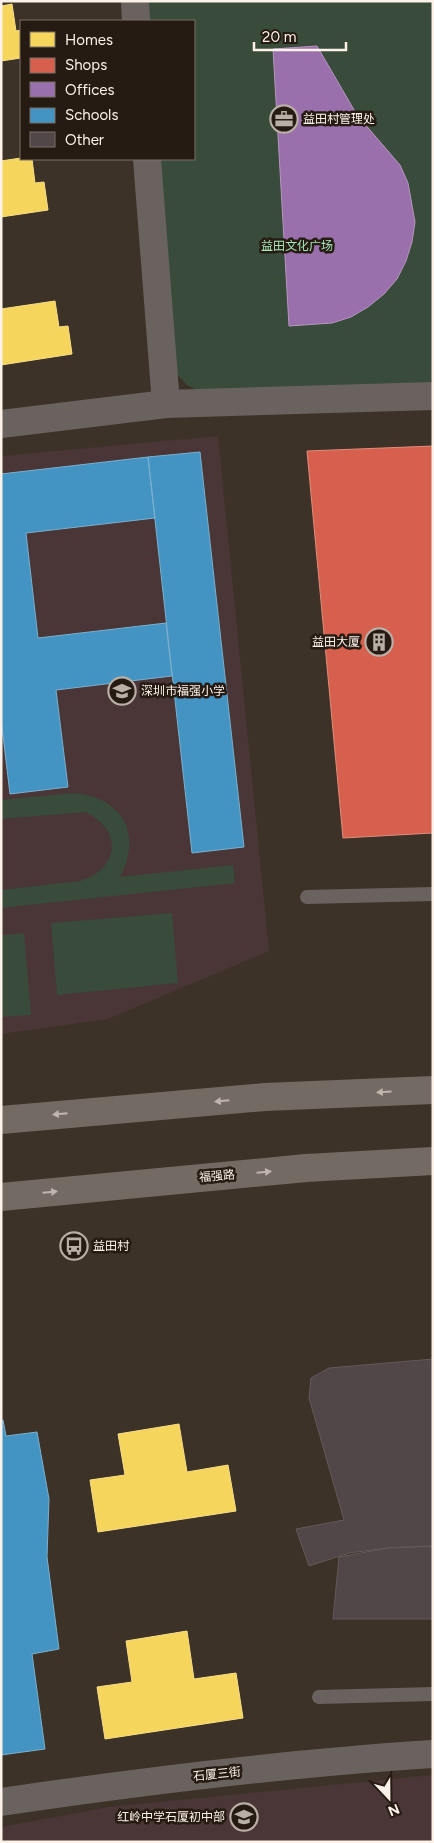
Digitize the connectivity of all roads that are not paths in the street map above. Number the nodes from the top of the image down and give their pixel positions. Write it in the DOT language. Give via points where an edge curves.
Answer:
graph roads {
  1 [pos="135,1"];
  2 [pos="136,20"];
  3 [pos="147,160"];
  4 [pos="433,396"];
  5 [pos="166,404"];
  6 [pos="1,424"];
  7 [pos="433,894"];
  8 [pos="307,897"];
  9 [pos="433,1090"];
  10 [pos="1,1120"];
  11 [pos="433,1161"];
  12 [pos="1,1197"];
  13 [pos="433,1694"];
  14 [pos="319,1697"];
  15 [pos="433,1754"];
  16 [pos="1,1802"];
  1 -- 2 [label="street"];
  3 -- 5 [label="street"];
  4 -- 5 [label="street"];
  5 -- 6 [label="street"];
  7 -- 8 [label="lane"];
  9 -- 10 [label="main road, one-way" via="265,1097"];
  12 -- 11 [label="main road, 福强路, one-way" via="306,1168"];
  13 -- 14 [label="lane"];
  15 -- 16 [label="street, 石厦三街" via="123,1784"];
}
